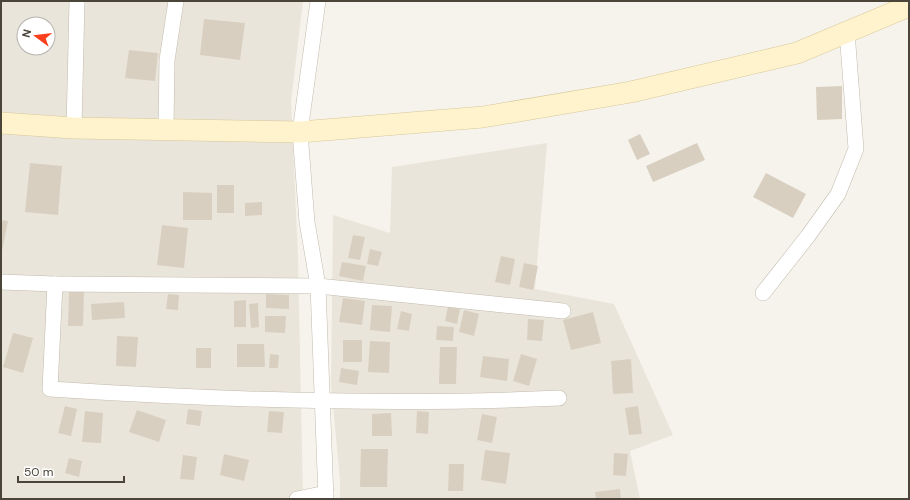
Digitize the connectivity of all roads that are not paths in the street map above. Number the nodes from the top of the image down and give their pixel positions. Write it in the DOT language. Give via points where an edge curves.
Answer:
graph roads {
  1 [pos="77,1"];
  2 [pos="176,1"];
  3 [pos="318,1"];
  4 [pos="909,6"];
  5 [pos="847,32"];
  6 [pos="1,123"];
  7 [pos="74,128"];
  8 [pos="166,130"];
  9 [pos="300,132"];
  10 [pos="1,282"];
  11 [pos="55,284"];
  12 [pos="318,286"];
  13 [pos="763,293"];
  14 [pos="563,312"];
  15 [pos="559,398"];
  16 [pos="324,400"];
  17 [pos="326,496"];
  18 [pos="298,499"];
  1 -- 7 [label="street"];
  2 -- 8 [label="street" via="167,60"];
  3 -- 9 [label="street"];
  4 -- 5 [label="main road"];
  5 -- 9 [label="main road" via="797,53 631,92 483,117"];
  5 -- 13 [label="street" via="856,149 838,194"];
  6 -- 7 [label="main road"];
  7 -- 8 [label="main road"];
  8 -- 9 [label="main road"];
  9 -- 12 [label="street" via="307,222"];
  10 -- 11 [label="street"];
  11 -- 12 [label="street"];
  11 -- 16 [label="street" via="50,389 178,397"];
  12 -- 14 [label="street"];
  12 -- 16 [label="street"];
  15 -- 16 [label="street" via="491,401"];
  16 -- 17 [label="street"];
  17 -- 18 [label="street"];
}
